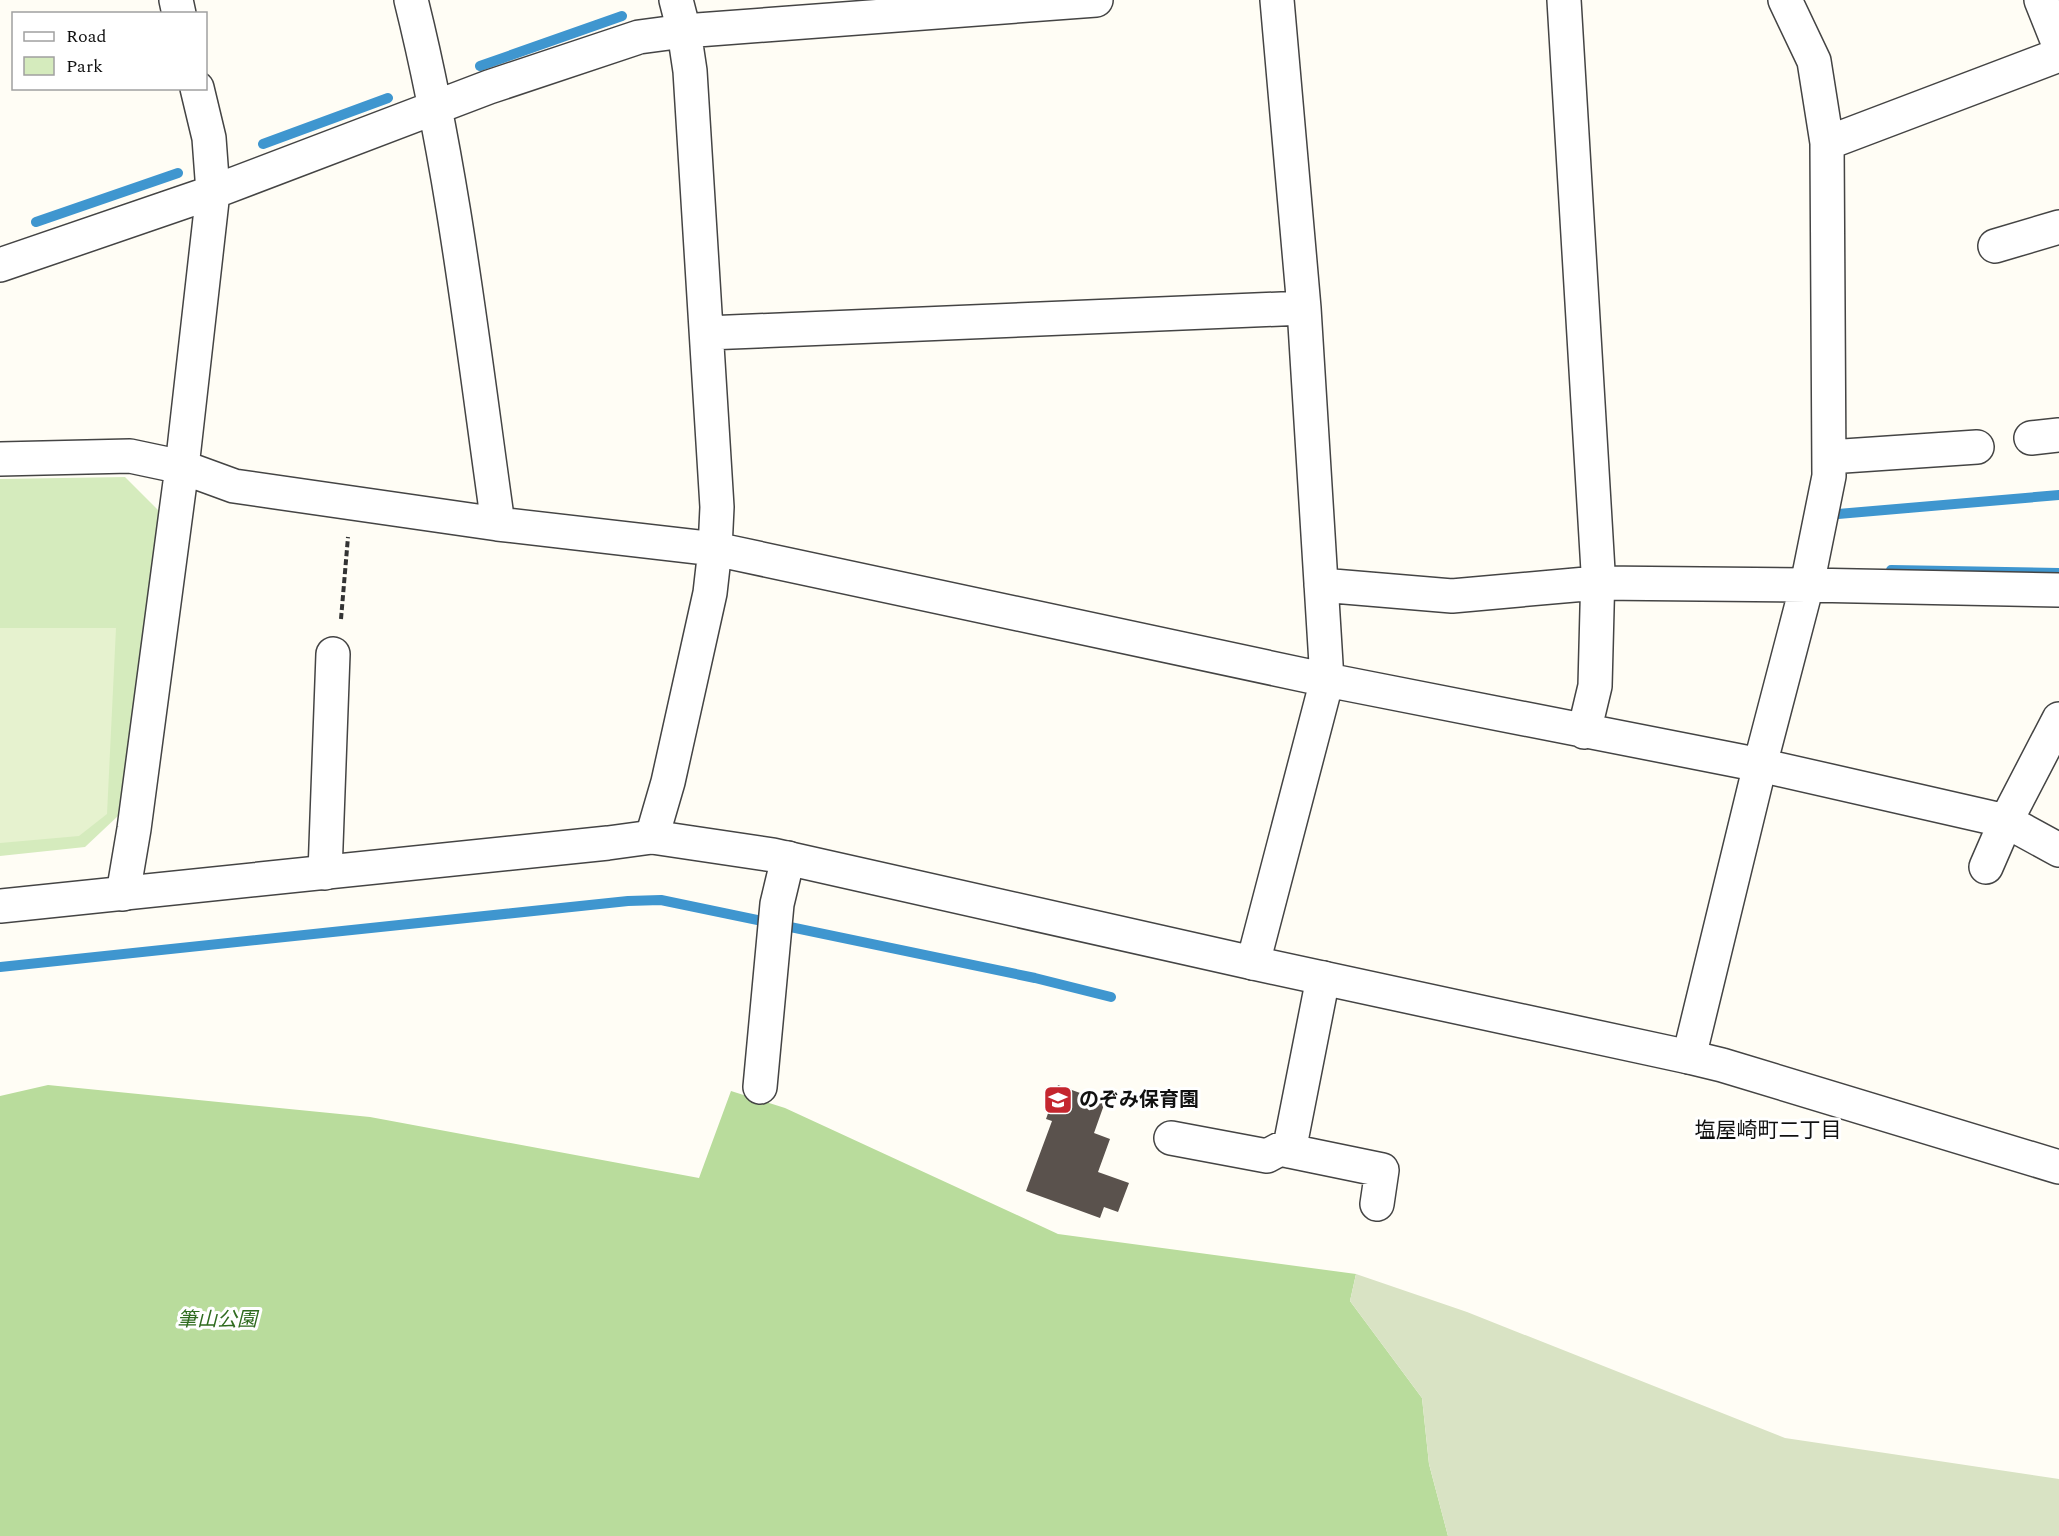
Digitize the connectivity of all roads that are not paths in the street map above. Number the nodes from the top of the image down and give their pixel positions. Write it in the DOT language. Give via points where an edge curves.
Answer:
graph roads {
  1 [pos="411,0"];
  2 [pos="1096,0"];
  3 [pos="1277,0"];
  4 [pos="1564,0"];
  5 [pos="1785,0"];
  6 [pos="2041,0"];
  7 [pos="680,15"];
  8 [pos="2059,45"];
  9 [pos="2059,55"];
  10 [pos="197,90"];
  11 [pos="436,108"];
  12 [pos="1827,143"];
  13 [pos="213,192"];
  14 [pos="2059,227"];
  15 [pos="1995,246"];
  16 [pos="1,261"];
  17 [pos="1304,308"];
  18 [pos="706,333"];
  19 [pos="1977,447"];
  20 [pos="1829,457"];
  21 [pos="0,459"];
  22 [pos="182,467"];
  23 [pos="498,524"];
  24 [pos="715,549"];
  25 [pos="1597,583"];
  26 [pos="1321,585"];
  27 [pos="1807,585"];
  28 [pos="2059,590"];
  29 [pos="333,654"];
  30 [pos="1327,680"];
  31 [pos="2059,719"];
  32 [pos="1584,732"];
  33 [pos="1760,765"];
  34 [pos="2006,821"];
  35 [pos="652,837"];
  36 [pos="2059,850"];
  37 [pos="788,858"];
  38 [pos="1986,867"];
  39 [pos="325,873"];
  40 [pos="123,894"];
  41 [pos="0,906"];
  42 [pos="1253,963"];
  43 [pos="1323,978"];
  44 [pos="1689,1057"];
  45 [pos="760,1087"];
  46 [pos="1171,1138"];
  47 [pos="1289,1151"];
  48 [pos="2059,1167"];
  49 [pos="1377,1204"];
  1 -- 11 [label="street"];
  2 -- 7 [label="street"];
  3 -- 17 [label="street"];
  4 -- 25 [label="street"];
  5 -- 12 [label="street" via="1814,61"];
  6 -- 8 [label="street"];
  7 -- 11 [label="street" via="639,37"];
  7 -- 18 [label="street" via="690,71"];
  9 -- 12 [label="street"];
  10 -- 13 [label="street" via="208,138"];
  11 -- 13 [label="street"];
  11 -- 23 [label="street"];
  12 -- 20 [label="street"];
  13 -- 16 [label="street"];
  13 -- 22 [label="street"];
  14 -- 15 [label="street"];
  17 -- 18 [label="street"];
  17 -- 26 [label="street"];
  18 -- 24 [label="street" via="717,507"];
  19 -- 20 [label="street"];
  20 -- 27 [label="street" via="1829,476"];
  21 -- 22 [label="street" via="130,456"];
  22 -- 23 [label="street" via="234,486"];
  22 -- 40 [label="street"];
  23 -- 24 [label="street"];
  24 -- 30 [label="street"];
  24 -- 35 [label="street" via="710,593"];
  25 -- 26 [label="street" via="1452,596"];
  25 -- 27 [label="street"];
  25 -- 32 [label="street" via="1595,686"];
  26 -- 30 [label="street"];
  27 -- 28 [label="street"];
  27 -- 33 [label="street"];
  29 -- 39 [label="street"];
  30 -- 32 [label="street"];
  30 -- 42 [label="street"];
  31 -- 34 [label="street"];
  32 -- 33 [label="street"];
  33 -- 34 [label="street"];
  33 -- 44 [label="street"];
  34 -- 36 [label="street"];
  34 -- 38 [label="street"];
  35 -- 37 [label="street"];
  35 -- 39 [label="street"];
  37 -- 42 [label="street"];
  37 -- 45 [label="street" via="777,904"];
  39 -- 40 [label="street"];
  40 -- 41 [label="street"];
  42 -- 43 [label="street"];
  43 -- 44 [label="street"];
  43 -- 47 [label="street"];
  44 -- 48 [label="street"];
  46 -- 47 [label="street" via="1267,1156 1280,1149"];
  47 -- 49 [label="street" via="1382,1170"];
}
